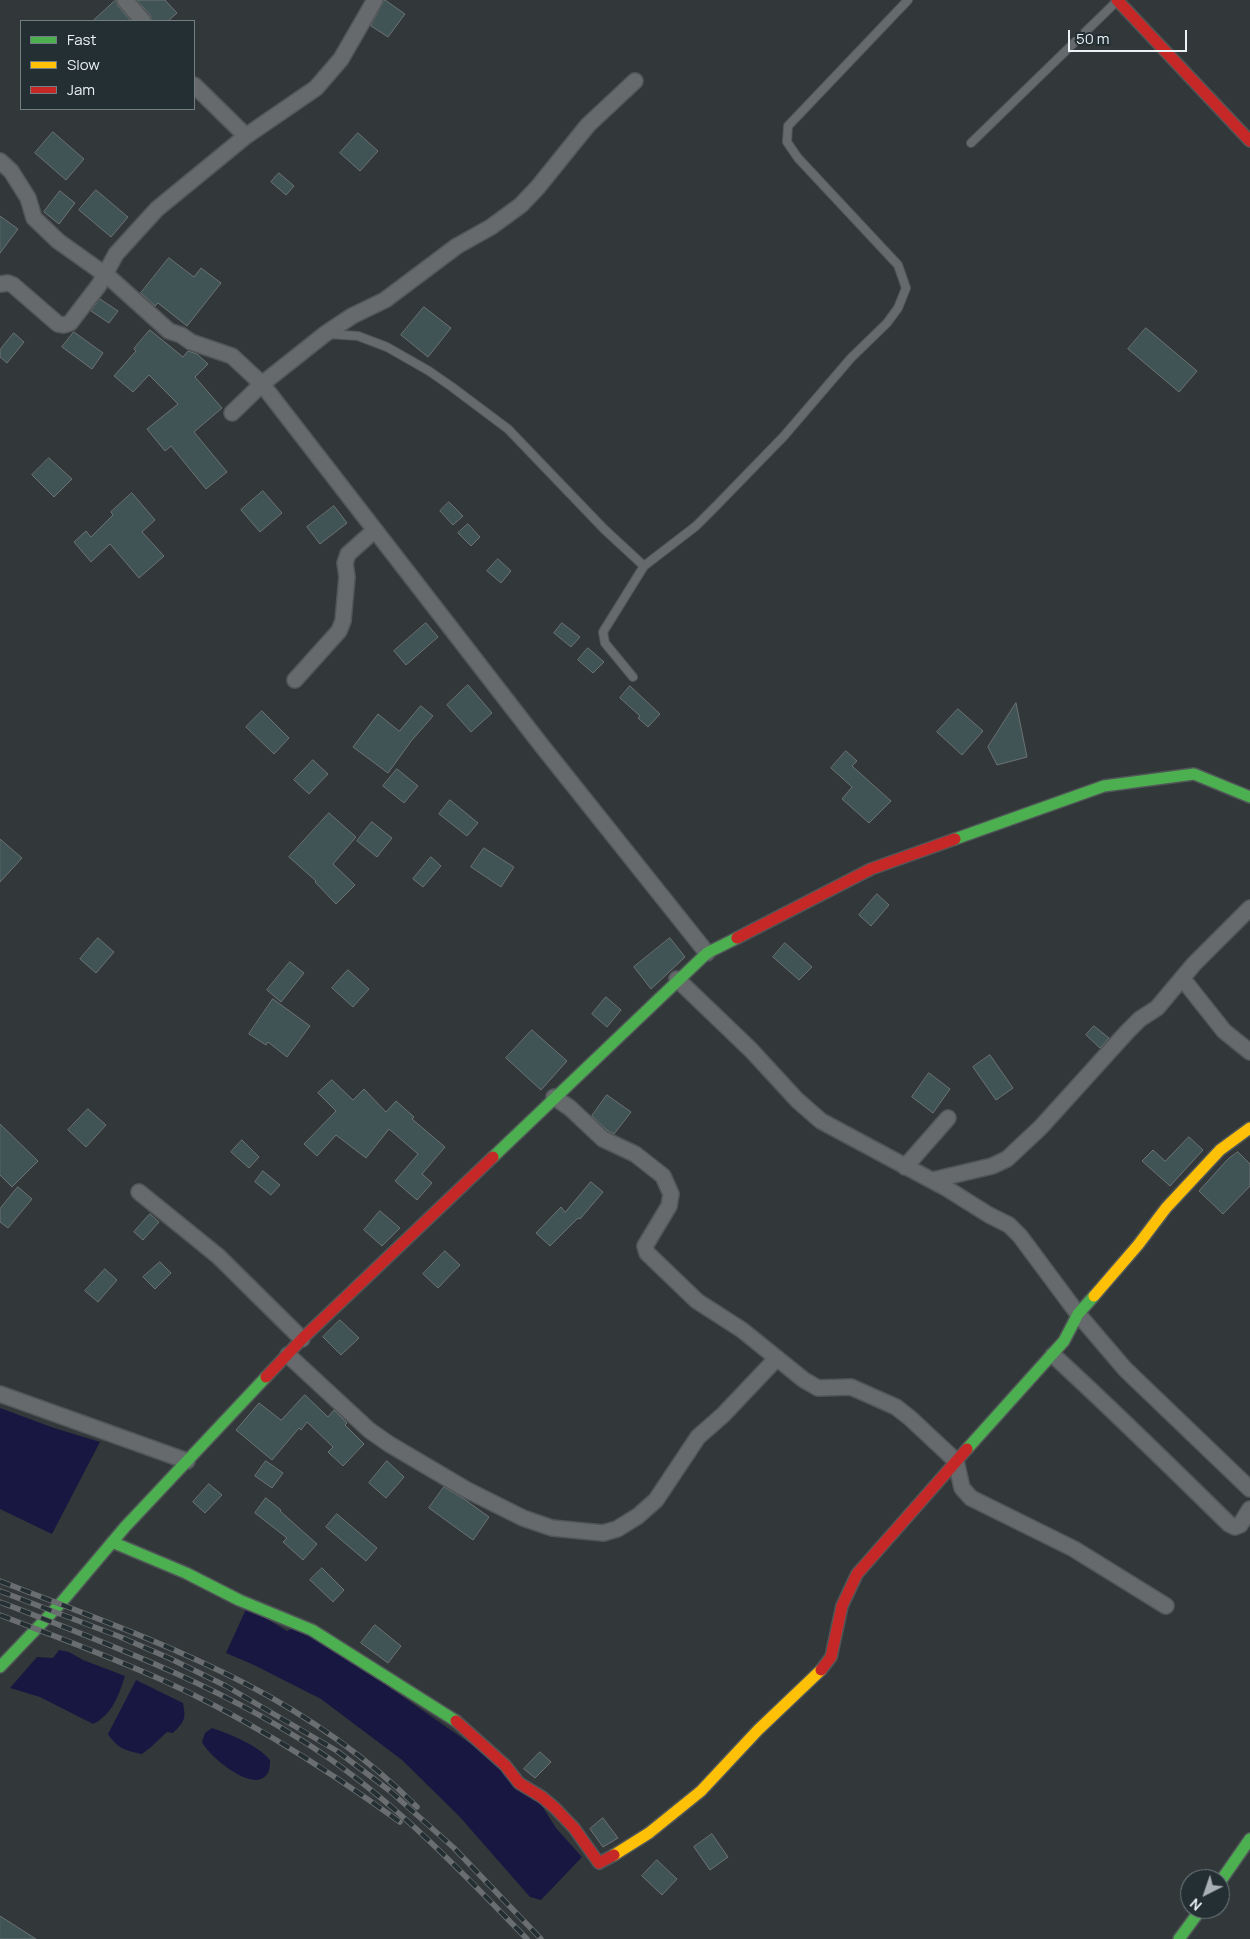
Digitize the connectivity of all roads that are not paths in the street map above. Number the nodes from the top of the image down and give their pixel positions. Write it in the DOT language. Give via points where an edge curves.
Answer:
graph roads {
  1 [pos="125,0"];
  2 [pos="375,0"];
  3 [pos="908,0"];
  4 [pos="1118,0"];
  5 [pos="142,20"];
  6 [pos="635,80"];
  7 [pos="195,86"];
  8 [pos="246,136"];
  9 [pos="1250,141"];
  10 [pos="971,143"];
  11 [pos="0,161"];
  12 [pos="104,274"];
  13 [pos="0,284"];
  14 [pos="325,334"];
  15 [pos="262,384"];
  16 [pos="232,413"];
  17 [pos="375,530"];
  18 [pos="644,566"];
  19 [pos="633,677"];
  20 [pos="295,680"];
  21 [pos="1250,797"];
  22 [pos="1250,908"];
  23 [pos="707,952"];
  24 [pos="1182,978"];
  25 [pos="677,979"];
  26 [pos="1250,1052"];
  27 [pos="554,1097"];
  28 [pos="948,1118"];
  29 [pos="1250,1128"];
  30 [pos="905,1167"];
  31 [pos="933,1180"];
  32 [pos="139,1192"];
  33 [pos="1078,1314"];
  34 [pos="302,1339"];
  35 [pos="288,1355"];
  36 [pos="1053,1355"];
  37 [pos="777,1358"];
  38 [pos="0,1394"];
  39 [pos="187,1461"];
  40 [pos="956,1461"];
  41 [pos="1250,1489"];
  42 [pos="1250,1509"];
  43 [pos="112,1542"];
  44 [pos="1166,1606"];
  45 [pos="0,1667"];
  46 [pos="1250,1839"];
  47 [pos="1229,1869"];
  48 [pos="1194,1919"];
  49 [pos="1179,1939"];
  1 -- 5 [label="street"];
  2 -- 8 [label="street" via="341,59 316,88"];
  3 -- 18 [label="lane" via="788,126 787,142 798,158 898,265 906,288 898,308 724,498 696,526"];
  4 -- 9 [label="main road"];
  4 -- 10 [label="lane"];
  6 -- 14 [label="street" via="588,125 521,205 457,246 385,300"];
  7 -- 8 [label="street"];
  8 -- 12 [label="street" via="157,209 116,254"];
  11 -- 12 [label="street" via="11,171 28,198 34,218 58,241"];
  12 -- 13 [label="street" via="78,314 64,325 58,324 13,286"];
  12 -- 15 [label="street" via="169,331 232,356"];
  14 -- 15 [label="street"];
  14 -- 18 [label="lane" via="358,336 387,347 452,387 508,428 604,529"];
  15 -- 16 [label="street"];
  15 -- 17 [label="street"];
  17 -- 20 [label="street" via="348,554 345,562 347,577 339,631"];
  17 -- 23 [label="street"];
  18 -- 19 [label="lane" via="603,632 604,643"];
  21 -- 23 [label="main road" via="1194,774 1104,786 871,869"];
  22 -- 24 [label="street"];
  23 -- 25 [label="main road"];
  24 -- 26 [label="street" via="1224,1031"];
  24 -- 31 [label="street" via="1157,1008 1127,1032 1041,1127 1007,1159 992,1166"];
  25 -- 27 [label="main road"];
  25 -- 30 [label="street" via="821,1121"];
  27 -- 34 [label="main road"];
  27 -- 37 [label="street" via="603,1140 635,1154 663,1176 671,1194 669,1206 645,1246 647,1253 697,1302 742,1330"];
  28 -- 30 [label="street"];
  29 -- 33 [label="main road" via="1220,1150 1166,1208"];
  30 -- 31 [label="street"];
  31 -- 33 [label="street" via="1009,1225"];
  32 -- 34 [label="street" via="218,1256"];
  33 -- 36 [label="main road"];
  33 -- 41 [label="street" via="1125,1369"];
  34 -- 35 [label="main road"];
  35 -- 37 [label="street" via="369,1430 467,1490 523,1518 552,1528 603,1533 617,1529 638,1516 656,1500 698,1437"];
  35 -- 39 [label="main road"];
  36 -- 40 [label="main road"];
  36 -- 42 [label="street" via="1229,1524 1240,1525"];
  37 -- 40 [label="street" via="818,1388 851,1387 896,1407"];
  38 -- 39 [label="street"];
  39 -- 43 [label="main road"];
  40 -- 43 [label="main road" via="857,1574 842,1606 831,1657 822,1669 677,1812 650,1833 599,1863 565,1818 542,1797 519,1783 464,1726 312,1630"];
  40 -- 44 [label="street" via="962,1488 970,1498 1074,1549"];
  43 -- 45 [label="main road" via="60,1604"];
  46 -- 47 [label="main road"];
  48 -- 49 [label="main road"];
}
